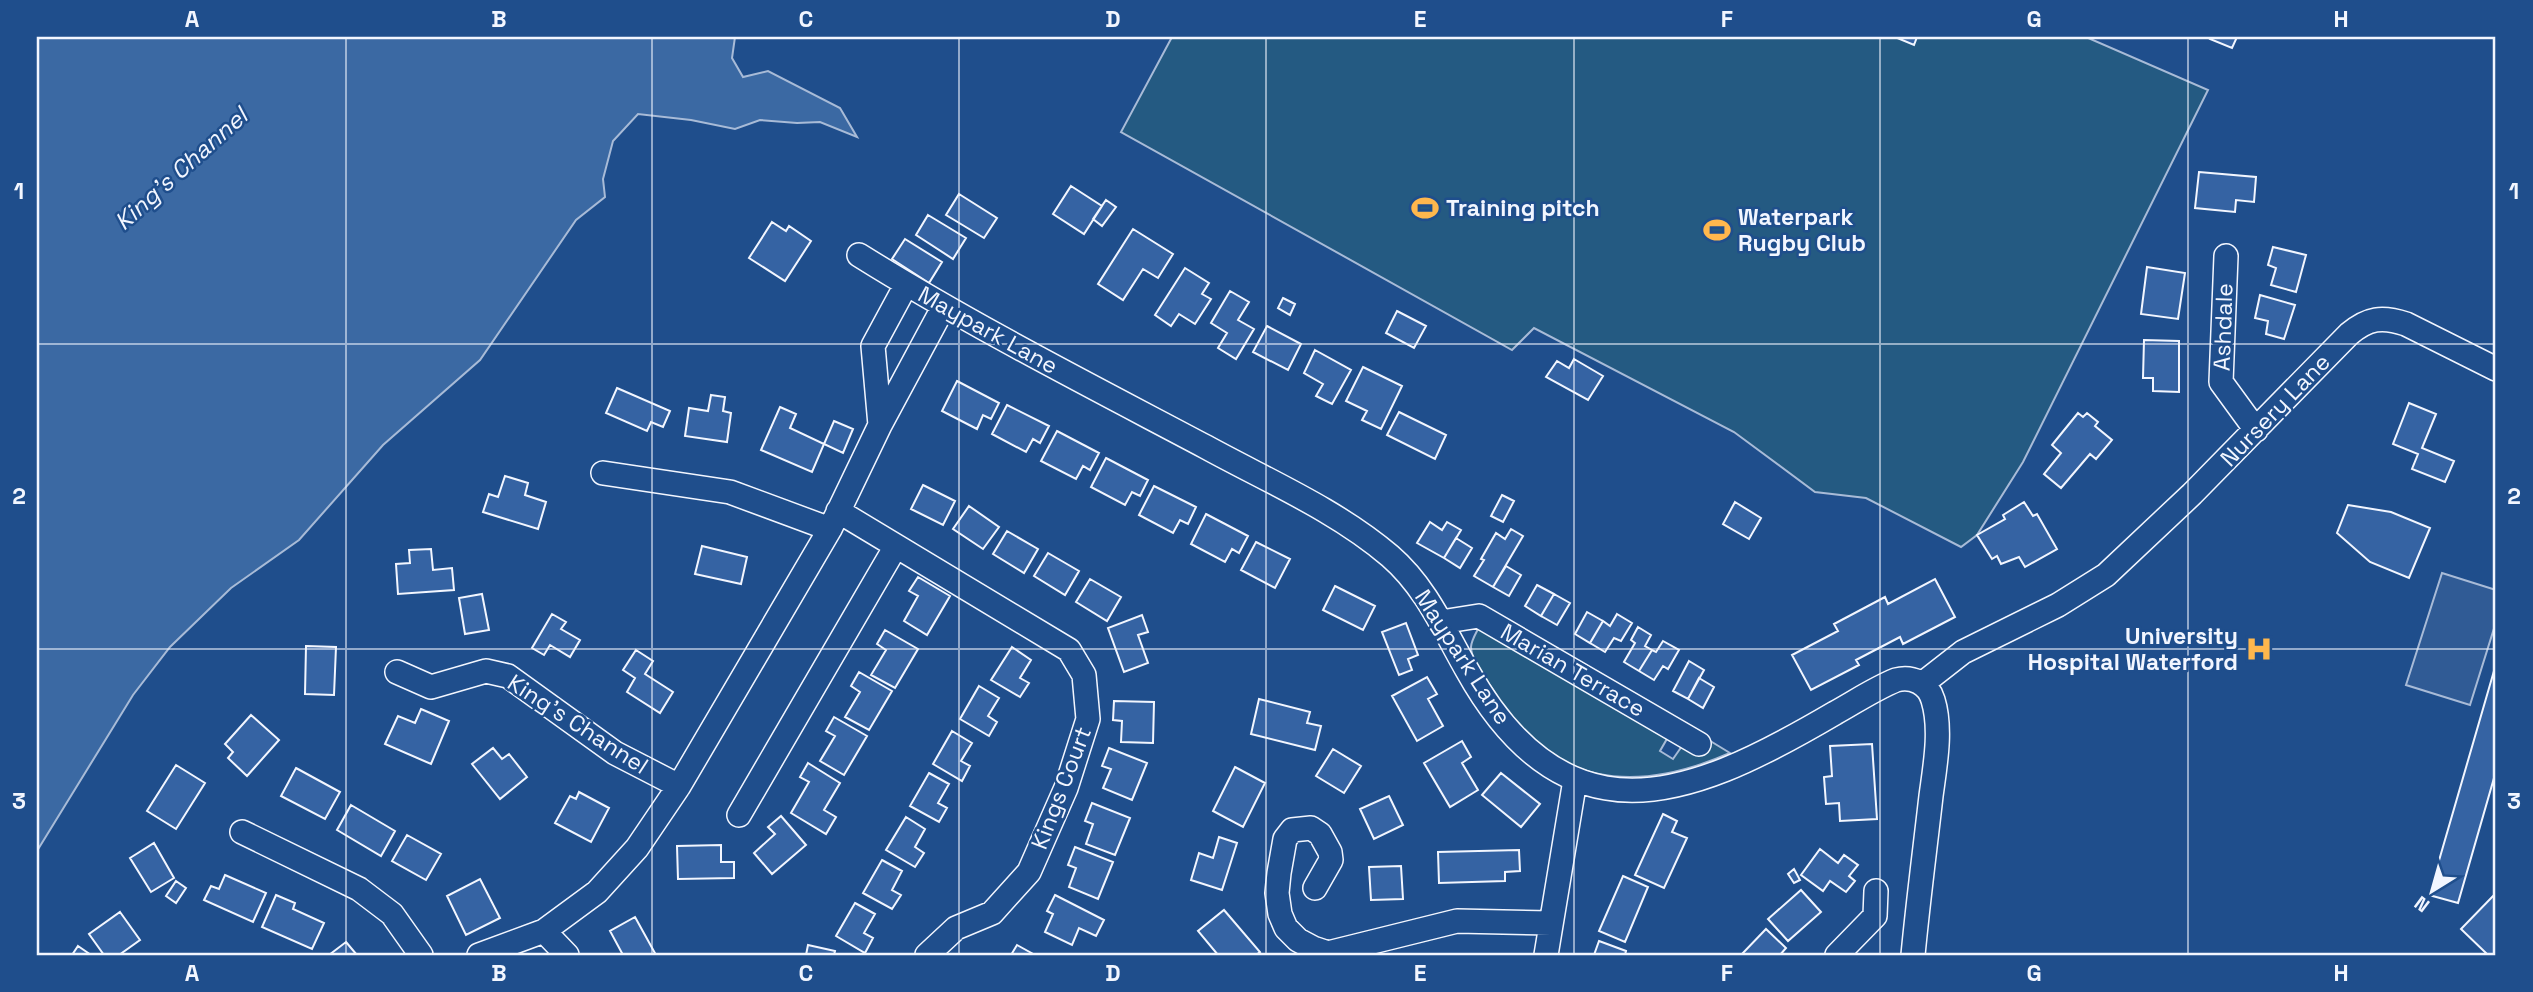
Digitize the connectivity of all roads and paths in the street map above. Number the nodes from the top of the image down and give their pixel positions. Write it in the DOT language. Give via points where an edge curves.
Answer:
graph roads {
  1 [pos="859,255"];
  2 [pos="2226,256"];
  3 [pos="906,285"];
  4 [pos="944,306"];
  5 [pos="2496,369"];
  6 [pos="880,425"];
  7 [pos="2256,430"];
  8 [pos="603,473"];
  9 [pos="834,520"];
  10 [pos="896,546"];
  11 [pos="1441,622"];
  12 [pos="397,672"];
  13 [pos="1922,684"];
  14 [pos="1699,744"];
  15 [pos="1575,780"];
  16 [pos="678,786"];
  17 [pos="739,815"];
  18 [pos="242,832"];
  19 [pos="1314,888"];
  20 [pos="1876,891"];
  21 [pos="1551,923"];
  22 [pos="544,931"];
  23 [pos="421,955"];
  24 [pos="479,955"];
  25 [pos="567,955"];
  26 [pos="927,955"];
  27 [pos="1546,955"];
  28 [pos="1837,955"];
  29 [pos="1913,955"];
  1 -- 3 [label="street, Maypark Lane"];
  2 -- 7 [label="street, Ashdale" via="2221,382"];
  3 -- 4 [label="street, Maypark Lane"];
  3 -- 6 [label="street" via="873,346"];
  4 -- 6 [label="street"];
  4 -- 11 [label="street, Maypark Lane" via="1339,521 1402,568"];
  5 -- 7 [label="street, Nursery Lane" via="2406,324 2391,319 2368,321 2349,334"];
  6 -- 9 [label="street"];
  7 -- 13 [label="street, Nursery Lane" via="2106,575 2079,594 1963,652"];
  8 -- 9 [label="street" via="730,492"];
  9 -- 10 [label="street, Kings Court"];
  9 -- 16 [label="street"];
  10 -- 17 [label="street"];
  10 -- 26 [label="street, Kings Court" via="1069,650 1084,675 1088,719 1066,788 1029,872 992,913 956,928"];
  11 -- 14 [label="street, Marian Terrace" via="1479,616"];
  11 -- 15 [label="street, Maypark Lane" via="1478,690 1508,730 1541,760"];
  12 -- 16 [label="street, King's Channel" via="431,687 486,671 508,676 615,753"];
  13 -- 15 [label="street, Maypark Lane" via="1910,678 1896,680 1761,752 1685,783 1626,791"];
  13 -- 29 [label="street" via="1935,709 1936,754"];
  15 -- 21 [label="street"];
  16 -- 22 [label="street" via="637,848 597,892"];
  18 -- 23 [label="street" via="359,889 392,914"];
  19 -- 21 [label="street" via="1331,852 1311,828 1292,831 1285,839 1279,873 1280,914 1298,940 1328,953 1457,921"];
  20 -- 28 [label="street" via="1875,916"];
  21 -- 27 [label="street"];
  22 -- 24 [label="street"];
  22 -- 25 [label="street"];
}
